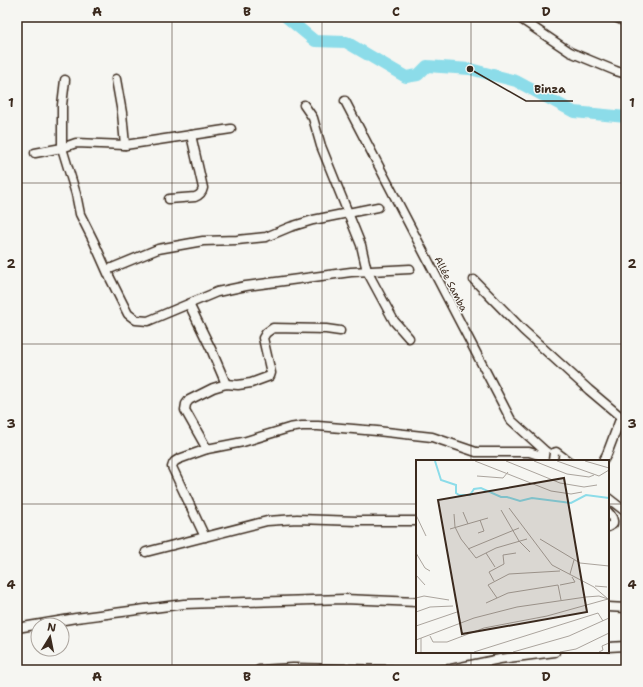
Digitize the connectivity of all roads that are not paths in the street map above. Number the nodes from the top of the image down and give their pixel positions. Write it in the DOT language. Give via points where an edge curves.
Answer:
graph roads {
  1 [pos="518,17"];
  2 [pos="615,17"];
  3 [pos="626,22"];
  4 [pos="626,74"];
  5 [pos="116,79"];
  6 [pos="65,80"];
  7 [pos="345,101"];
  8 [pos="304,105"];
  9 [pos="231,129"];
  10 [pos="191,135"];
  11 [pos="125,145"];
  12 [pos="62,148"];
  13 [pos="35,153"];
  14 [pos="168,199"];
  15 [pos="378,208"];
  16 [pos="348,213"];
  17 [pos="107,270"];
  18 [pos="410,270"];
  19 [pos="367,272"];
  20 [pos="474,280"];
  21 [pos="189,304"];
  22 [pos="340,331"];
  23 [pos="409,338"];
  24 [pos="226,384"];
  25 [pos="623,419"];
  26 [pos="207,450"];
  27 [pos="555,459"];
  28 [pos="567,460"];
  29 [pos="604,460"];
  30 [pos="609,494"];
  31 [pos="609,499"];
  32 [pos="626,506"];
  33 [pos="626,512"];
  34 [pos="609,513"];
  35 [pos="416,521"];
  36 [pos="609,526"];
  37 [pos="205,537"];
  38 [pos="146,552"];
  39 [pos="416,602"];
  40 [pos="609,607"];
  41 [pos="626,608"];
  42 [pos="17,628"];
  43 [pos="626,646"];
  44 [pos="609,647"];
  45 [pos="546,653"];
  46 [pos="259,670"];
  47 [pos="392,670"];
  48 [pos="441,670"];
  1 -- 4 [label="street" via="570,52"];
  2 -- 3 [label="street"];
  5 -- 11 [label="street"];
  6 -- 12 [label="street"];
  7 -- 27 [label="street, Allée Samba" via="511,420"];
  8 -- 16 [label="street" via="312,118 320,146"];
  9 -- 10 [label="street"];
  10 -- 11 [label="street"];
  10 -- 14 [label="street" via="202,192 195,197"];
  11 -- 12 [label="street" via="76,143"];
  12 -- 13 [label="street"];
  12 -- 17 [label="street" via="80,214"];
  15 -- 16 [label="street"];
  16 -- 17 [label="street" via="313,220 266,237 203,241 158,249"];
  16 -- 19 [label="street" via="361,245"];
  17 -- 21 [label="street" via="128,314 136,320 148,321"];
  18 -- 19 [label="street"];
  19 -- 21 [label="street" via="246,286 217,292"];
  19 -- 23 [label="street" via="394,322"];
  20 -- 25 [label="street" via="522,330"];
  21 -- 24 [label="street"];
  22 -- 24 [label="street" via="273,328 266,332 263,338 270,376 251,383"];
  24 -- 26 [label="street" via="189,400 185,407"];
  25 -- 29 [label="street"];
  26 -- 27 [label="street" via="289,428 318,426 432,437 476,452 529,452"];
  26 -- 37 [label="street" via="175,460 172,467"];
  27 -- 28 [label="street" via="556,452"];
  30 -- 32 [label="street"];
  31 -- 33 [label="street"];
  34 -- 36 [label="street" via="614,521"];
  35 -- 37 [label="street" via="267,521"];
  37 -- 38 [label="street"];
  39 -- 42 [label="street" via="344,599 184,604"];
  40 -- 41 [label="street"];
  43 -- 44 [label="street"];
  45 -- 48 [label="street" via="500,658"];
  46 -- 47 [label="street"];
}
